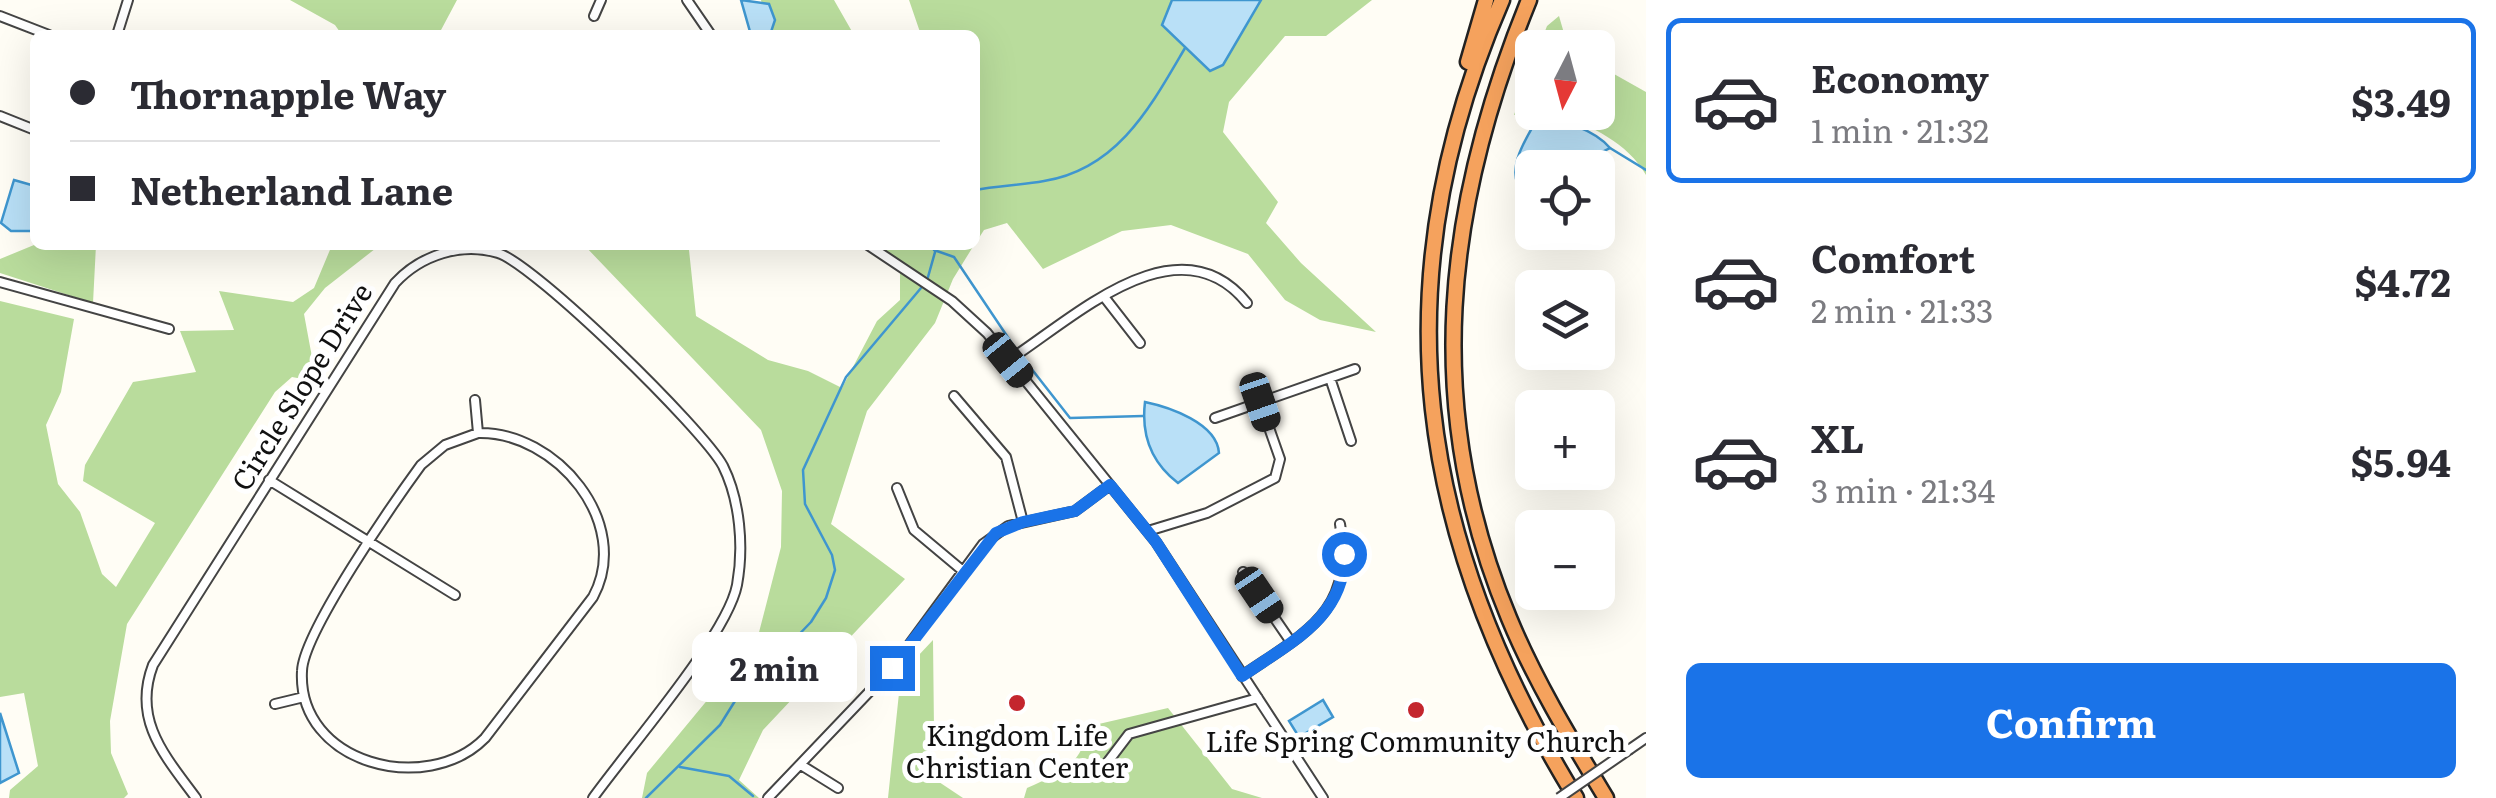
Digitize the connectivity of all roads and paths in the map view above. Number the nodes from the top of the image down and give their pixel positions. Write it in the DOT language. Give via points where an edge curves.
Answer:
graph roads {
  1 [pos="128,0"];
  2 [pos="601,0"];
  3 [pos="687,0"];
  4 [pos="1486,0"];
  5 [pos="1502,0"];
  6 [pos="1529,0"];
  7 [pos="1538,0"];
  8 [pos="0,16"];
  9 [pos="594,16"];
  10 [pos="1522,24"];
  11 [pos="36,30"];
  12 [pos="119,30"];
  13 [pos="708,30"];
  14 [pos="0,116"];
  15 [pos="30,128"];
  16 [pos="1444,183"];
  17 [pos="453,250"];
  18 [pos="476,250"];
  19 [pos="875,250"];
  20 [pos="0,282"];
  21 [pos="1104,298"];
  22 [pos="1247,303"];
  23 [pos="169,329"];
  24 [pos="1140,343"];
  25 [pos="1008,360"];
  26 [pos="1355,369"];
  27 [pos="1330,378"];
  28 [pos="954,396"];
  29 [pos="474,400"];
  30 [pos="1260,402"];
  31 [pos="1215,418"];
  32 [pos="478,433"];
  33 [pos="1351,441"];
  34 [pos="269,480"];
  35 [pos="1110,485"];
  36 [pos="897,488"];
  37 [pos="1023,522"];
  38 [pos="1340,524"];
  39 [pos="1148,531"];
  40 [pos="371,544"];
  41 [pos="963,571"];
  42 [pos="1243,572"];
  43 [pos="455,596"];
  44 [pos="1291,642"];
  45 [pos="1242,676"];
  46 [pos="304,698"];
  47 [pos="1258,698"];
  48 [pos="274,704"];
  49 [pos="1646,738"];
  50 [pos="1108,763"];
  51 [pos="800,765"];
  52 [pos="838,788"];
  53 [pos="194,797"];
  54 [pos="593,798"];
  55 [pos="768,798"];
  56 [pos="1323,798"];
  57 [pos="1559,798"];
  58 [pos="1576,798"];
  59 [pos="1606,798"];
  1 -- 12 [label="street"];
  2 -- 9 [label="street"];
  3 -- 13 [label="street"];
  4 -- 16 [label="highway" via="1447,137"];
  5 -- 16 [label="highway" via="1468,85"];
  6 -- 10 [label="highway"];
  7 -- 10 [label="highway"];
  8 -- 11 [label="street"];
  10 -- 59 [label="highway" via="1490,100 1461,220 1456,393 1475,504 1509,617"];
  14 -- 15 [label="street"];
  16 -- 58 [label="highway" via="1429,346 1450,513 1500,662"];
  17 -- 34 [label="street, Circle Slope Drive" via="395,283"];
  18 -- 54 [label="street, Circle Slope Drive" via="505,256 533,273 688,420 718,457 734,496 740,559 729,610"];
  19 -- 25 [label="street" via="960,307"];
  20 -- 23 [label="street"];
  21 -- 22 [label="street" via="1147,274 1182,268 1218,278"];
  21 -- 24 [label="street"];
  21 -- 25 [label="street"];
  25 -- 35 [label="street"];
  26 -- 27 [label="street"];
  27 -- 30 [label="street"];
  27 -- 33 [label="street"];
  28 -- 37 [label="street" via="1006,456"];
  29 -- 32 [label="street"];
  30 -- 31 [label="street"];
  30 -- 39 [label="street" via="1280,459 1275,478 1207,513"];
  32 -- 40 [label="street" via="426,459"];
  32 -- 46 [label="street" via="533,446 590,502 602,524 606,555 594,597 485,738 445,764 401,766 349,754 318,728"];
  34 -- 40 [label="street"];
  34 -- 53 [label="street, Circle Slope Drive" via="167,641 147,688 152,736"];
  35 -- 37 [label="street" via="1075,511"];
  35 -- 39 [label="street"];
  36 -- 41 [label="street" via="914,530"];
  37 -- 41 [label="street" via="996,533"];
  38 -- 44 [label="street" via="1344,563 1338,593 1320,620"];
  39 -- 45 [label="street"];
  40 -- 43 [label="street"];
  40 -- 46 [label="street" via="308,646"];
  41 -- 51 [label="street" via="892,668"];
  42 -- 44 [label="street"];
  44 -- 45 [label="street"];
  45 -- 47 [label="street"];
  46 -- 48 [label="street"];
  47 -- 50 [label="street" via="1129,734"];
  47 -- 56 [label="street"];
  49 -- 57 [label="street, bridge"];
  51 -- 52 [label="street"];
  51 -- 55 [label="street"];
}
